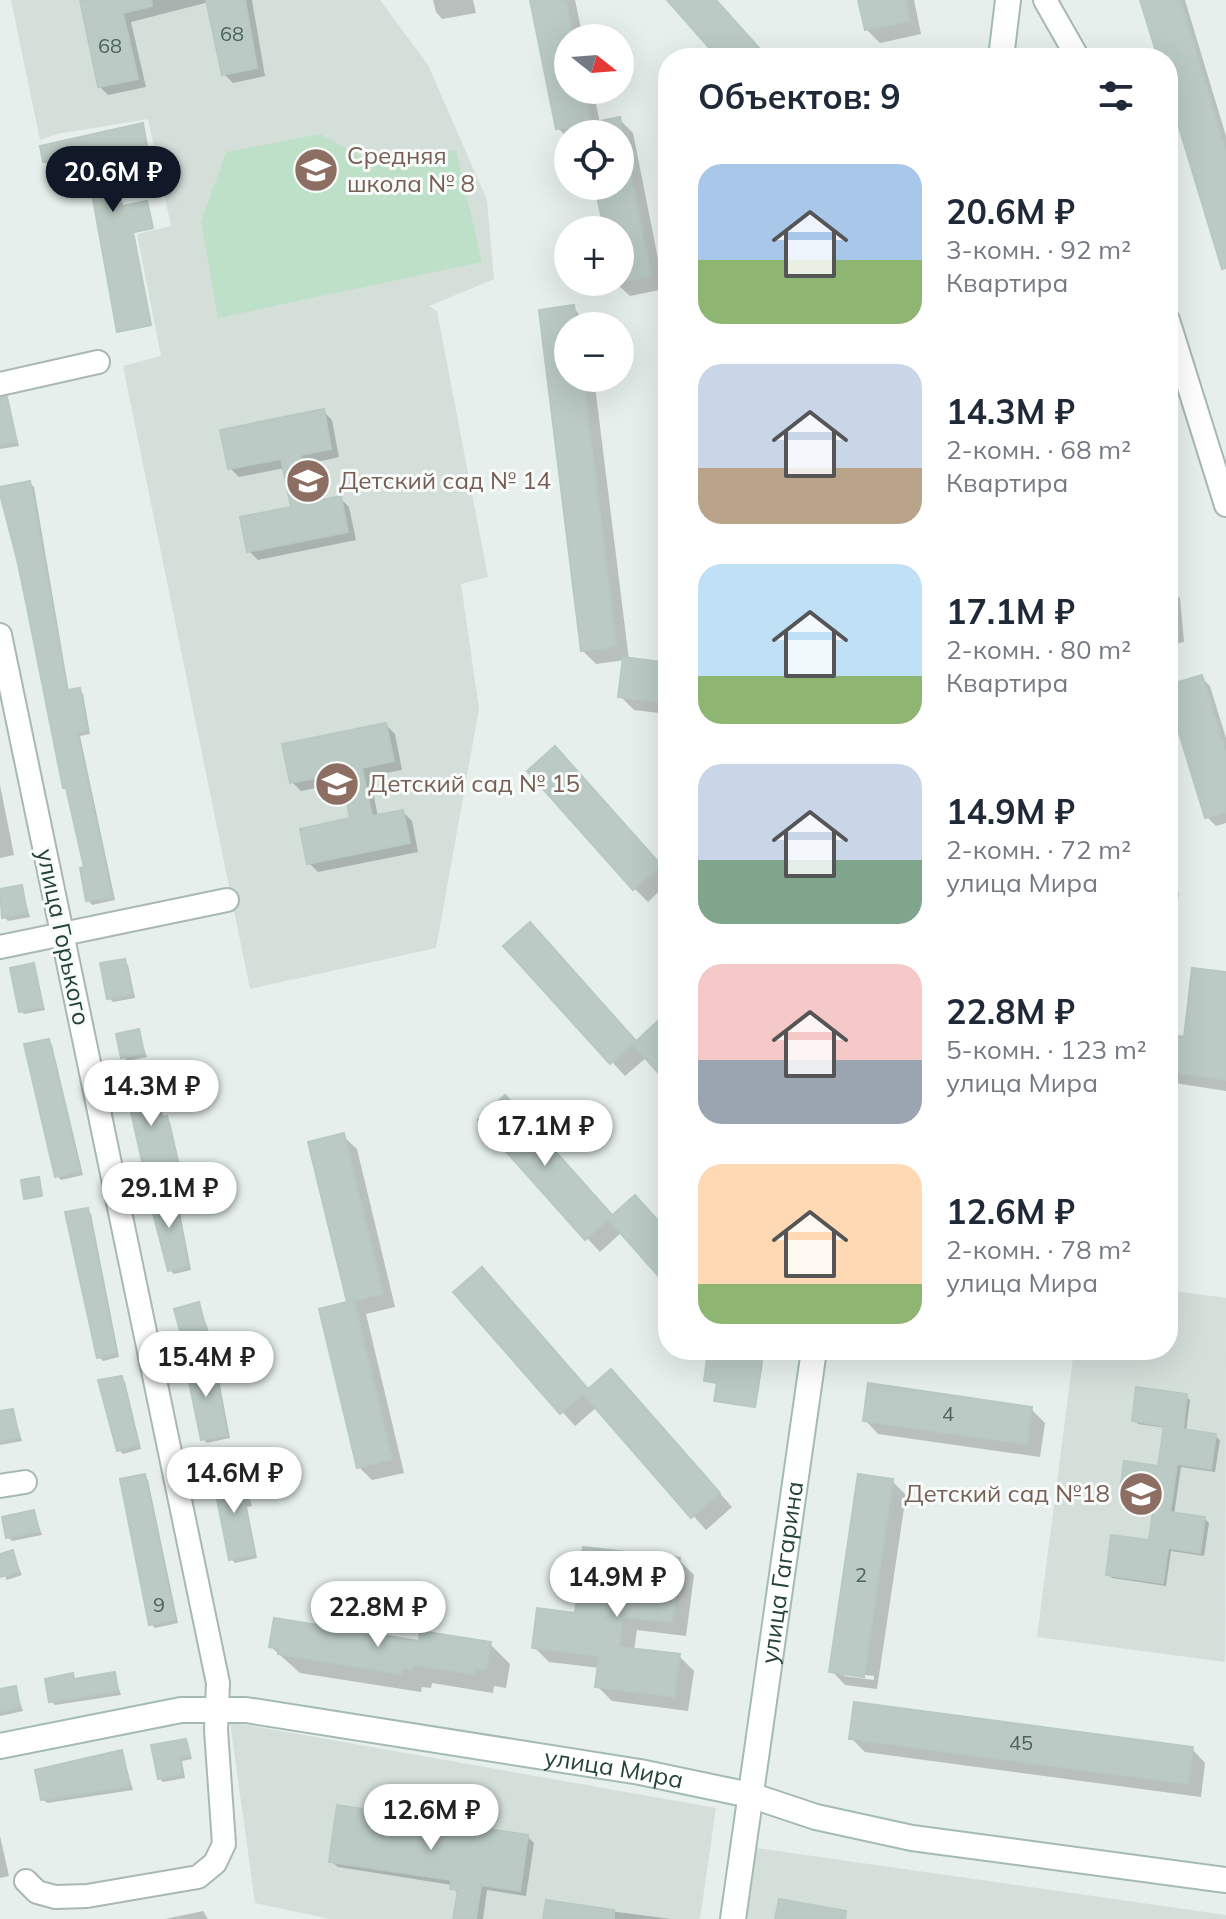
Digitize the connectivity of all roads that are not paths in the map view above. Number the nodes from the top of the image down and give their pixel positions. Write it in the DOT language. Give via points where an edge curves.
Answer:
graph roads {
  1 [pos="1008,0"];
  2 [pos="1045,0"];
  3 [pos="1002,48"];
  4 [pos="1072,48"];
  5 [pos="1178,352"];
  6 [pos="98,362"];
  7 [pos="0,384"];
  8 [pos="1226,505"];
  9 [pos="0,635"];
  10 [pos="227,900"];
  11 [pos="62,933"];
  12 [pos="0,947"];
  13 [pos="813,1360"];
  14 [pos="25,1482"];
  15 [pos="0,1486"];
  16 [pos="218,1708"];
  17 [pos="0,1746"];
  18 [pos="750,1795"];
  19 [pos="1226,1880"];
  20 [pos="26,1881"];
  21 [pos="733,1919"];
  1 -- 3 [label="main road"];
  2 -- 4 [label="street"];
  5 -- 8 [label="street"];
  6 -- 7 [label="street"];
  9 -- 11 [label="street, улица Горького"];
  10 -- 11 [label="street"];
  11 -- 12 [label="street"];
  11 -- 16 [label="street, улица Горького" via="210,1641"];
  13 -- 18 [label="main road, улица Гагарина"];
  14 -- 15 [label="street"];
  16 -- 17 [label="main road, улица Мира" via="132,1718"];
  16 -- 18 [label="main road, улица Мира" via="640,1772"];
  16 -- 20 [label="street, улица Горького" via="224,1844 215,1863 198,1877 87,1896 55,1897 37,1892"];
  18 -- 19 [label="main road, улица Мира" via="816,1817 912,1838"];
  18 -- 21 [label="main road, улица Гагарина"];
}
